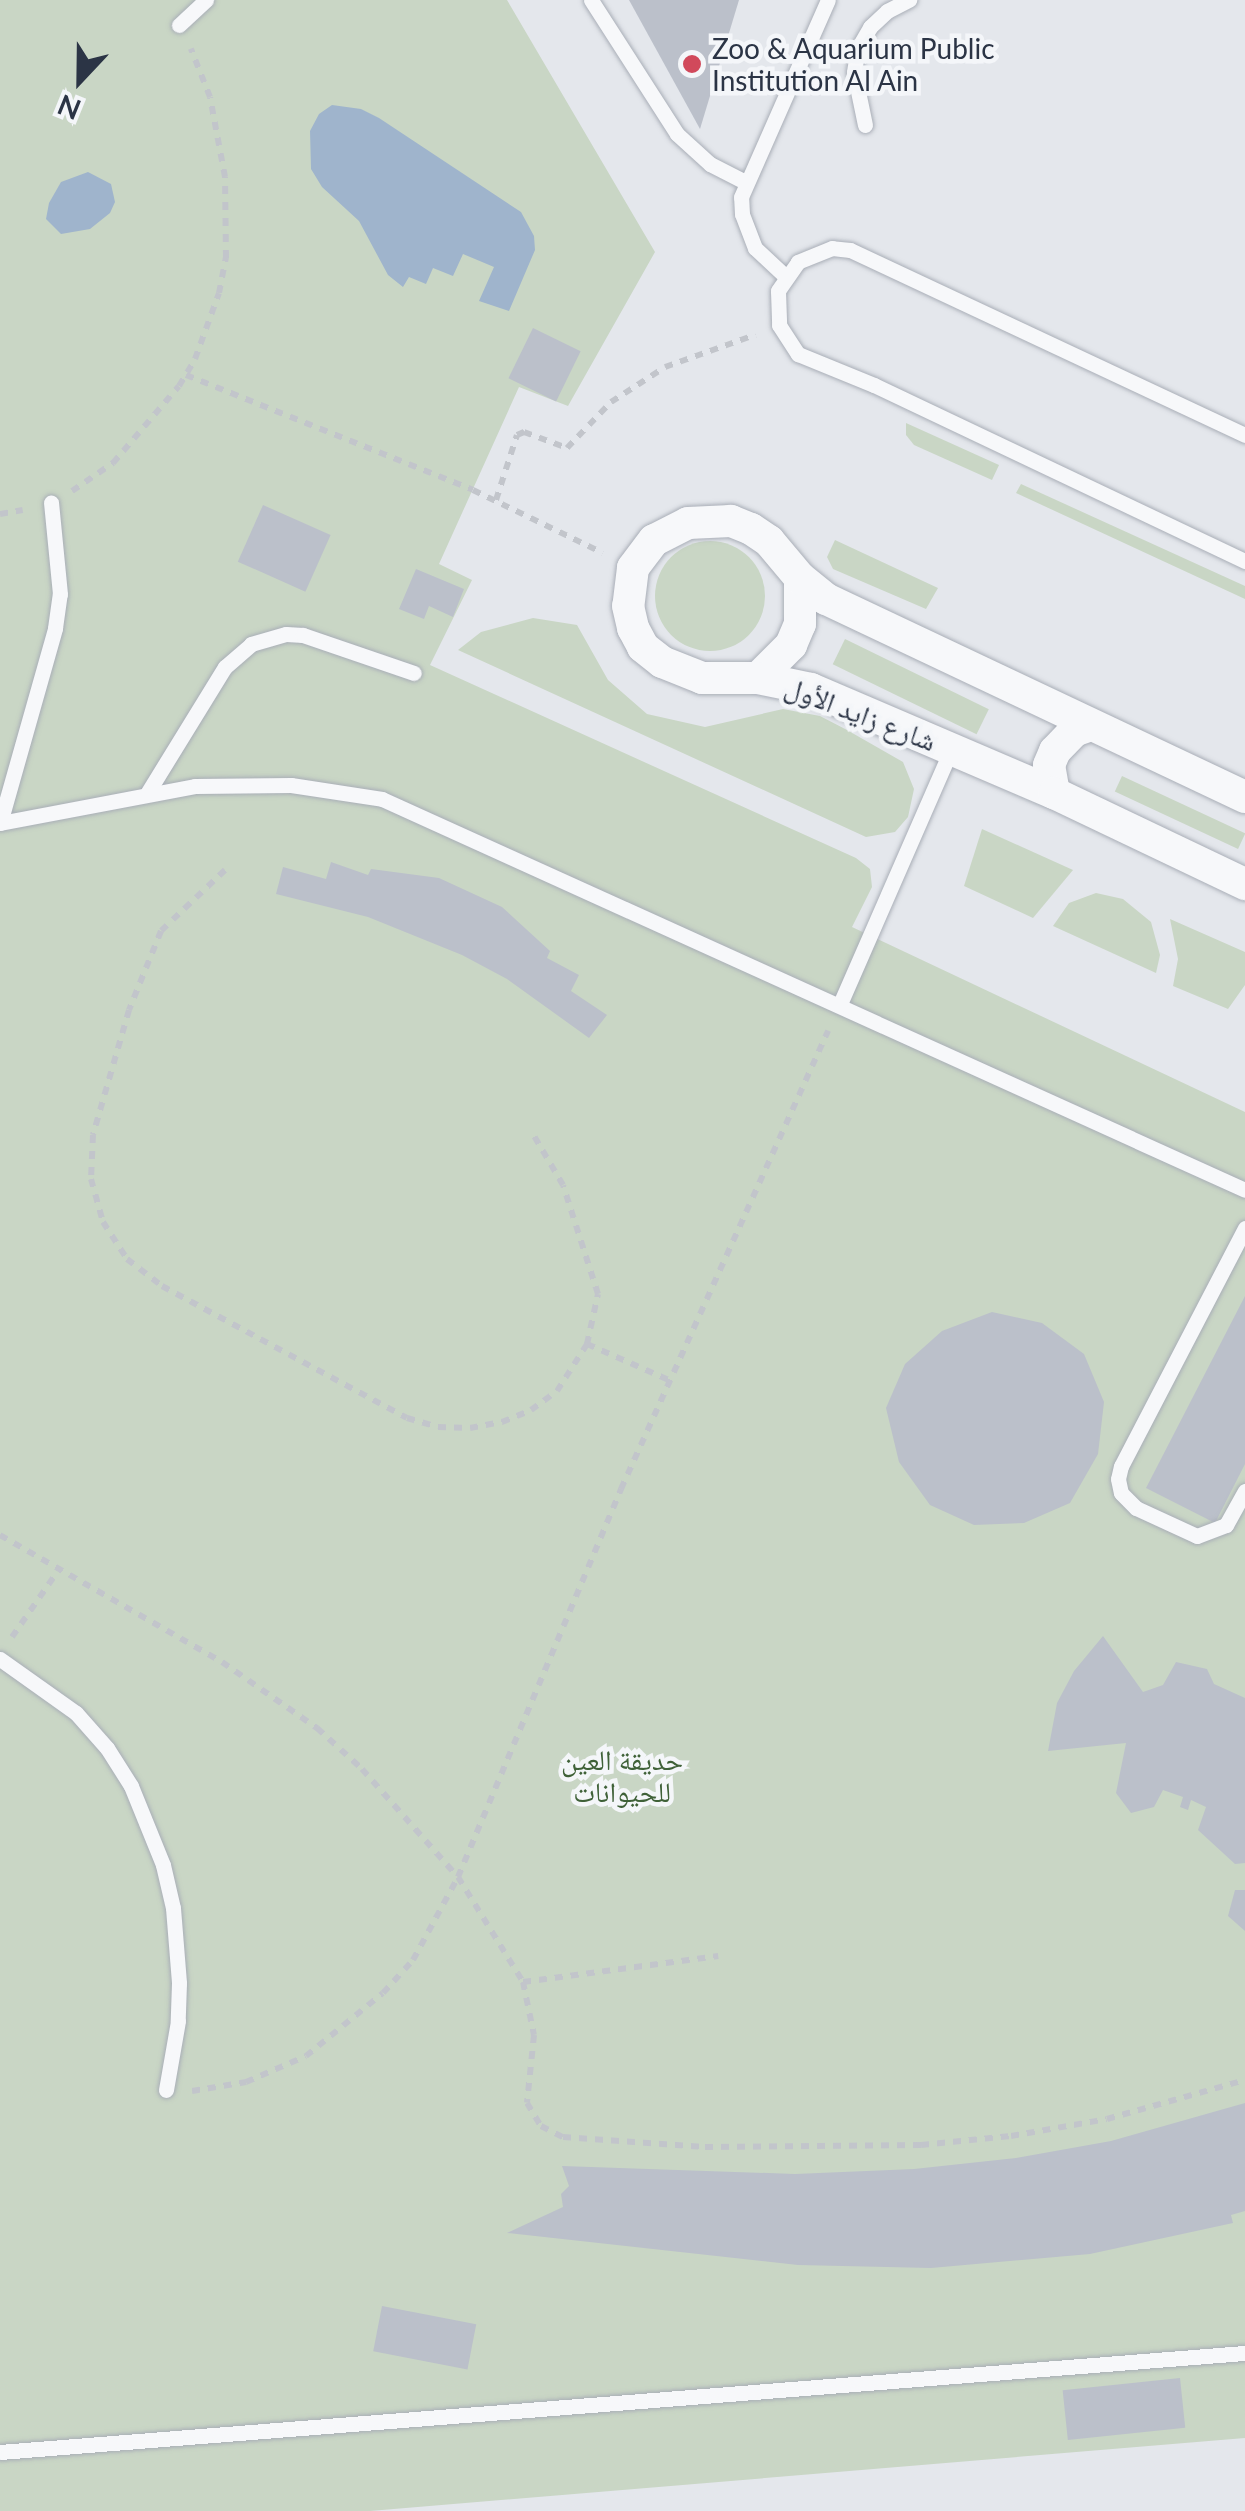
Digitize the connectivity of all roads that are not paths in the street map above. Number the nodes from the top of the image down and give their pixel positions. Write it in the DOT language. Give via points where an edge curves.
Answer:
graph roads {
  1 [pos="206,0"];
  2 [pos="591,0"];
  3 [pos="828,0"];
  4 [pos="909,0"];
  5 [pos="179,25"];
  6 [pos="865,124"];
  7 [pos="745,182"];
  8 [pos="786,276"];
  9 [pos="1245,435"];
  10 [pos="52,502"];
  11 [pos="1245,562"];
  12 [pos="800,578"];
  13 [pos="414,673"];
  14 [pos="758,678"];
  15 [pos="1088,726"];
  16 [pos="952,748"];
  17 [pos="148,792"];
  18 [pos="1054,794"];
  19 [pos="1245,796"];
  20 [pos="0,823"];
  21 [pos="1245,884"];
  22 [pos="840,1004"];
  23 [pos="1245,1190"];
  24 [pos="1245,1228"];
  25 [pos="1245,1490"];
  26 [pos="0,1659"];
  27 [pos="166,2090"];
  28 [pos="1245,2353"];
  29 [pos="0,2452"];
  1 -- 5 [label="lane"];
  2 -- 7 [label="lane" via="677,134 710,164"];
  3 -- 7 [label="lane"];
  4 -- 6 [label="lane" via="878,19 858,48 854,72"];
  7 -- 8 [label="lane" via="746,230"];
  8 -- 9 [label="lane" via="814,252 850,250"];
  8 -- 11 [label="lane" via="778,291 779,325 798,354"];
  10 -- 20 [label="lane" via="60,594 55,628"];
  12 -- 14 [label="street" via="800,624 791,645"];
  12 -- 14 [label="street, شارع زايد الأول" via="769,540 709,520 668,530 634,568 628,606 643,647 702,678"];
  12 -- 15 [label="street" via="848,611"];
  13 -- 17 [label="lane" via="303,635 251,644 225,667"];
  14 -- 16 [label="street, شارع زايد الأول" via="811,688"];
  15 -- 18 [label="street" via="1054,751"];
  15 -- 19 [label="street"];
  16 -- 18 [label="street, شارع زايد الأول"];
  16 -- 22 [label="lane"];
  17 -- 20 [label="lane"];
  17 -- 22 [label="lane" via="243,784 382,799"];
  18 -- 21 [label="street, شارع زايد الأول"];
  22 -- 23 [label="lane"];
  24 -- 25 [label="lane" via="1118,1479 1136,1508 1197,1536 1226,1525"];
  26 -- 27 [label="lane" via="76,1712 107,1748 131,1786 163,1865 179,1983"];
  28 -- 29 [label="lane"];
}
